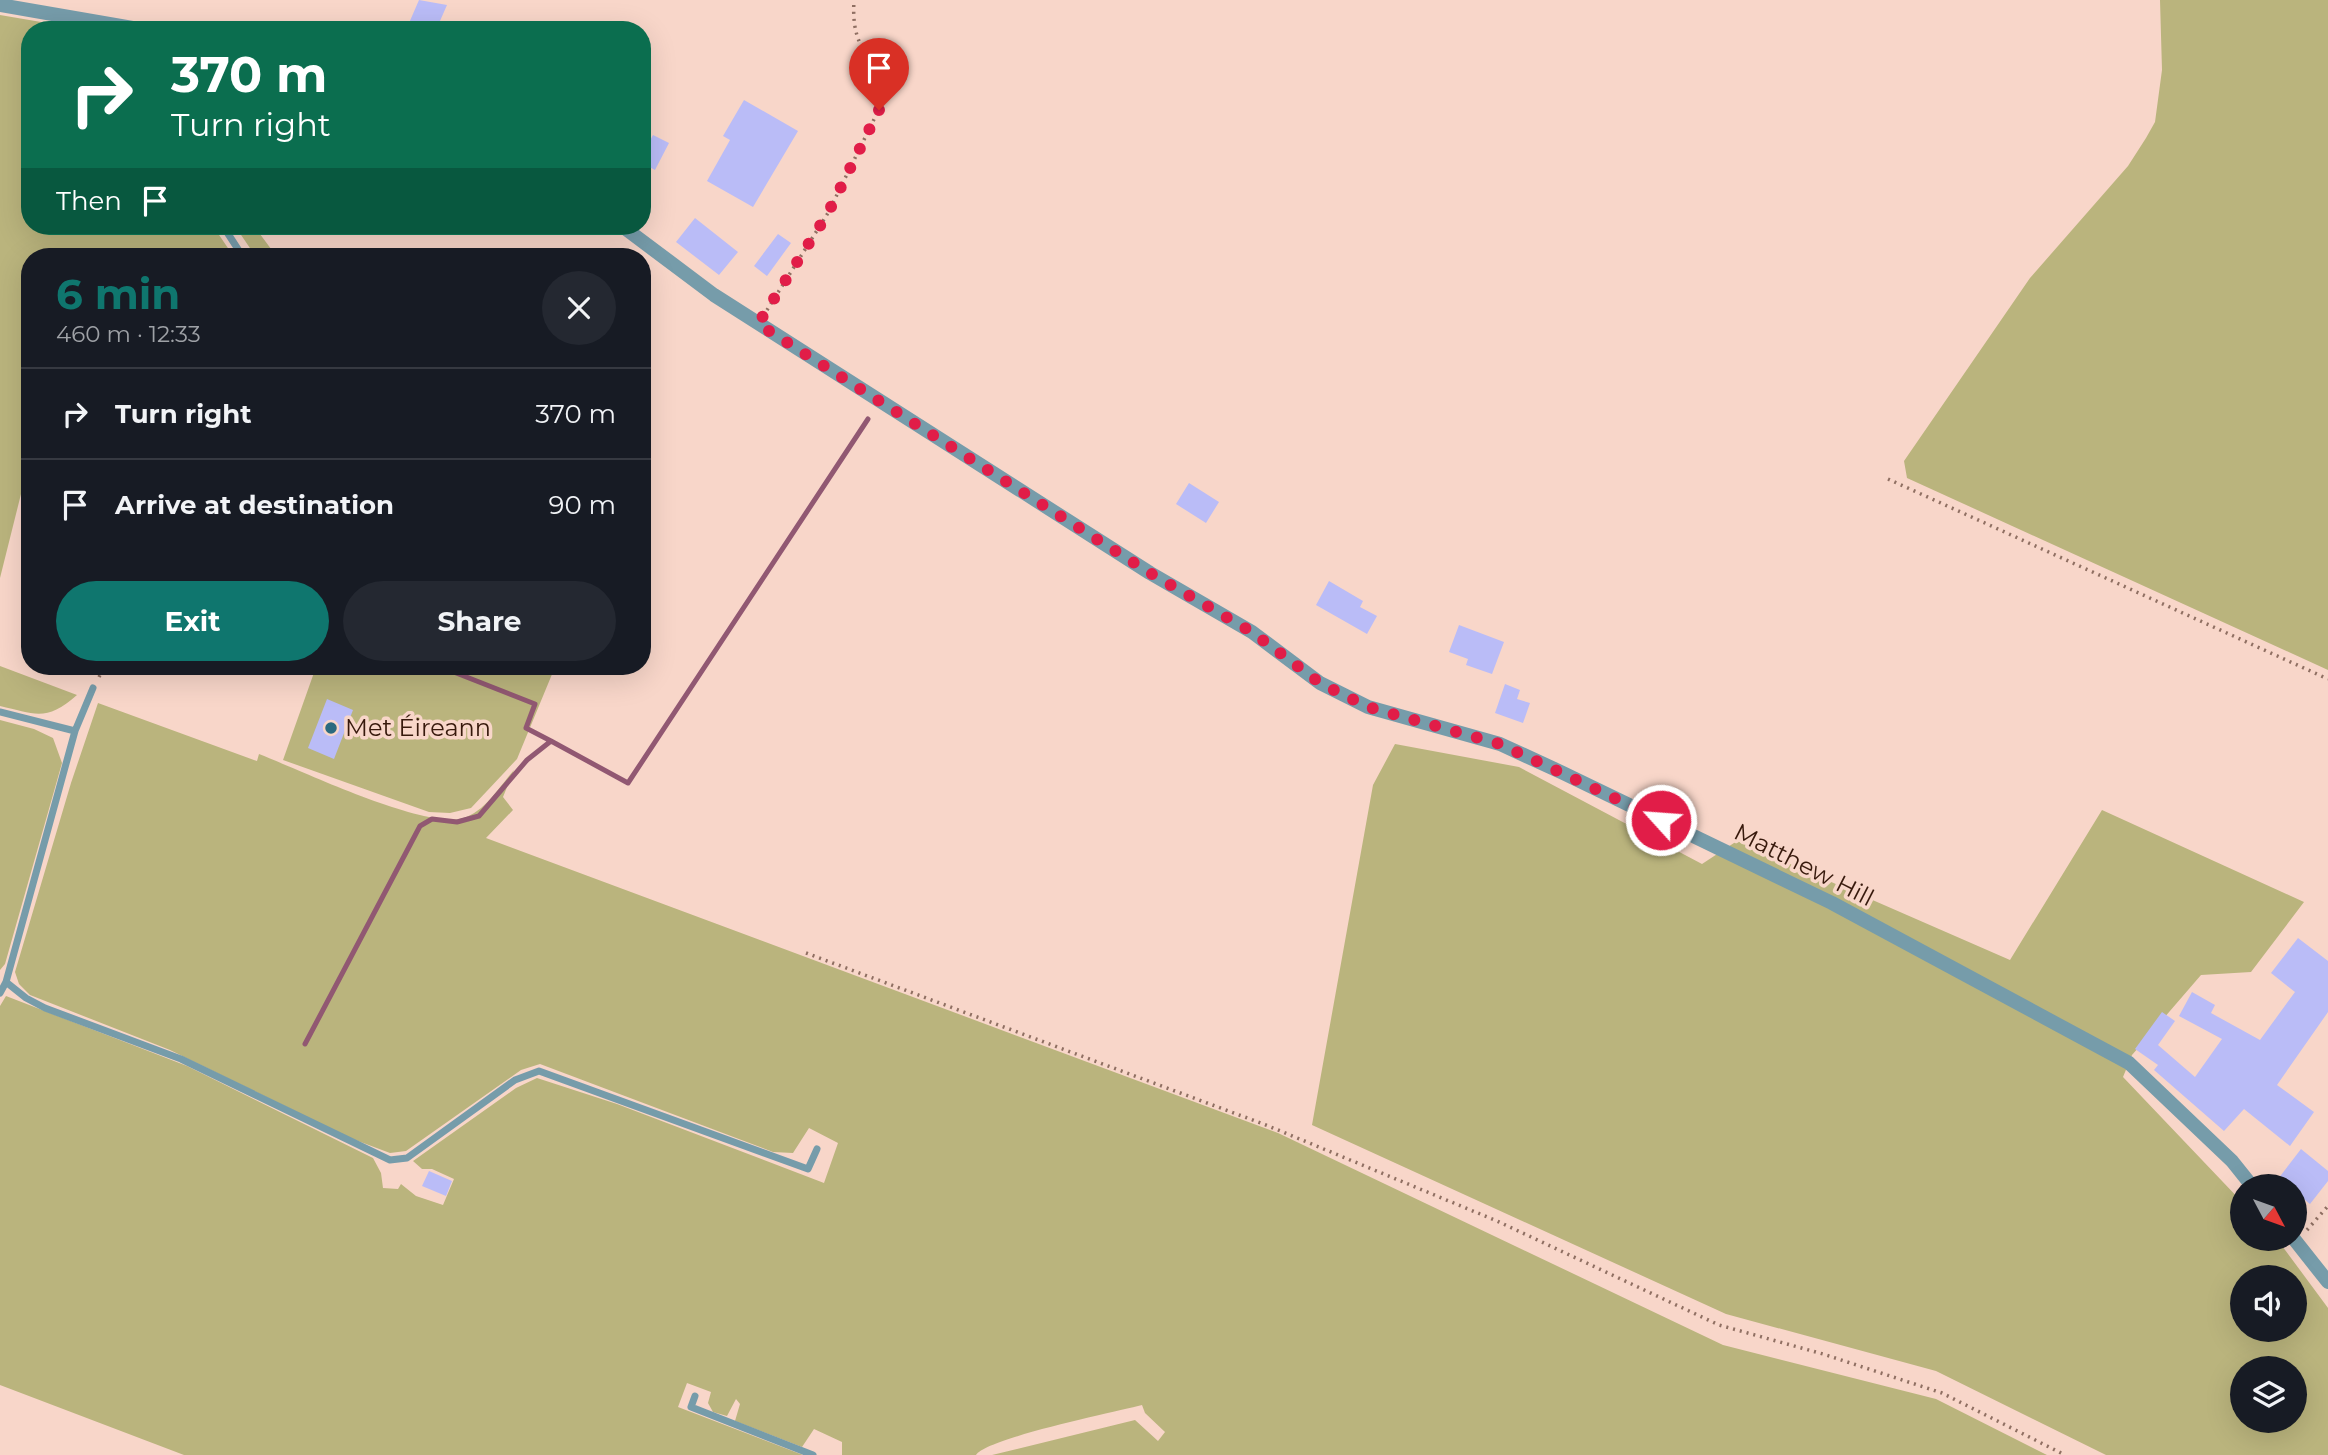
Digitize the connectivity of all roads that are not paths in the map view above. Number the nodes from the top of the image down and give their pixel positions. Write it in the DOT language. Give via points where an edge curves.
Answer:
graph roads {
  1 [pos="0,5"];
  2 [pos="92,21"];
  3 [pos="634,235"];
  4 [pos="93,688"];
  5 [pos="0,712"];
  6 [pos="75,731"];
  7 [pos="6,982"];
  8 [pos="0,993"];
  9 [pos="817,1149"];
  10 [pos="2242,1174"];
  11 [pos="2303,1251"];
  12 [pos="2328,1282"];
  13 [pos="695,1396"];
  14 [pos="813,1455"];
  1 -- 2 [label="street"];
  3 -- 10 [label="street, Matthew Hill" via="758,324 1138,566 1252,632 1320,683 1368,707 1500,744 1832,903 2129,1063"];
  4 -- 6 [label="lane"];
  5 -- 6 [label="lane"];
  6 -- 7 [label="lane"];
  7 -- 8 [label="lane"];
  7 -- 9 [label="lane" via="46,1008 181,1059 390,1160 407,1158 515,1080 539,1071 808,1169"];
  11 -- 12 [label="street"];
  13 -- 14 [label="lane" via="691,1407"];
}
